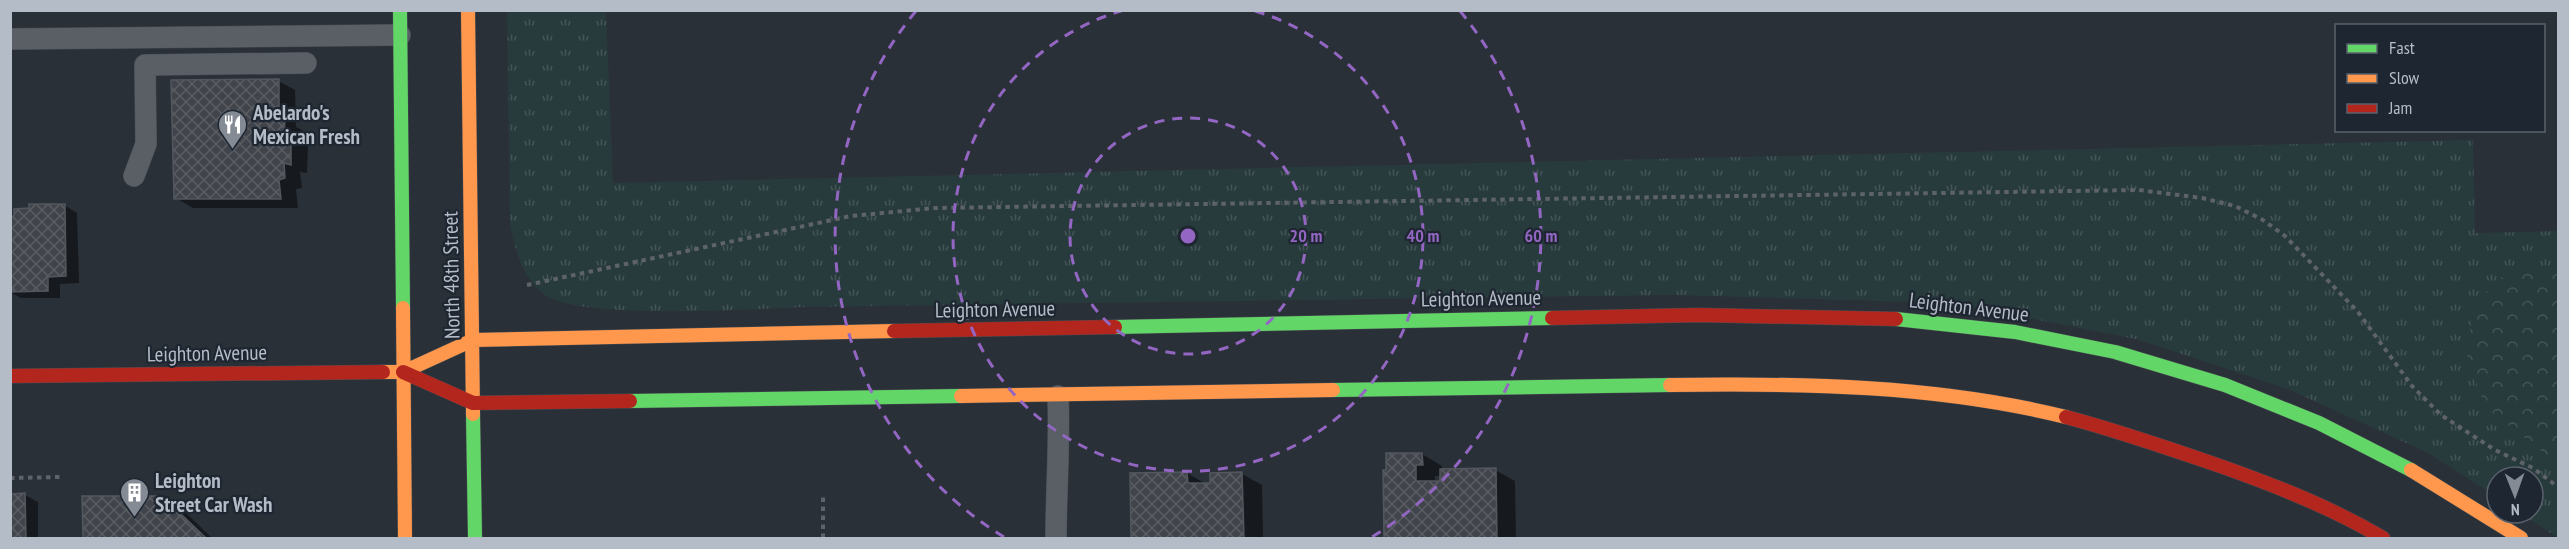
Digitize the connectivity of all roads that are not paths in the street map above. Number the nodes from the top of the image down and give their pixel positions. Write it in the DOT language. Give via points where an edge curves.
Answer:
graph roads {
  1 [pos="400,10"];
  2 [pos="468,10"];
  3 [pos="400,35"];
  4 [pos="10,39"];
  5 [pos="306,63"];
  6 [pos="134,176"];
  7 [pos="473,340"];
  8 [pos="403,372"];
  9 [pos="10,376"];
  10 [pos="1058,396"];
  11 [pos="473,403"];
  12 [pos="405,538"];
  13 [pos="475,538"];
  14 [pos="1056,538"];
  15 [pos="2383,538"];
  16 [pos="2521,538"];
  1 -- 3 [label="main road"];
  2 -- 7 [label="main road, North 48th Street"];
  3 -- 4 [label="lane"];
  3 -- 8 [label="main road"];
  5 -- 6 [label="lane" via="145,65 146,144"];
  7 -- 8 [label="main road, Leighton Avenue"];
  7 -- 11 [label="main road, North 48th Street"];
  7 -- 16 [label="main road, Leighton Avenue" via="1688,315 1913,319 2015,332 2115,352 2225,385 2319,423 2402,464"];
  8 -- 9 [label="main road, Leighton Avenue"];
  8 -- 11 [label="main road, Leighton Avenue"];
  8 -- 12 [label="main road"];
  10 -- 11 [label="main road, Leighton Avenue"];
  10 -- 14 [label="lane"];
  10 -- 15 [label="main road, Leighton Avenue" via="1732,384 1888,388 2032,409 2092,423 2264,482"];
  11 -- 13 [label="main road, North 48th Street"];
}
